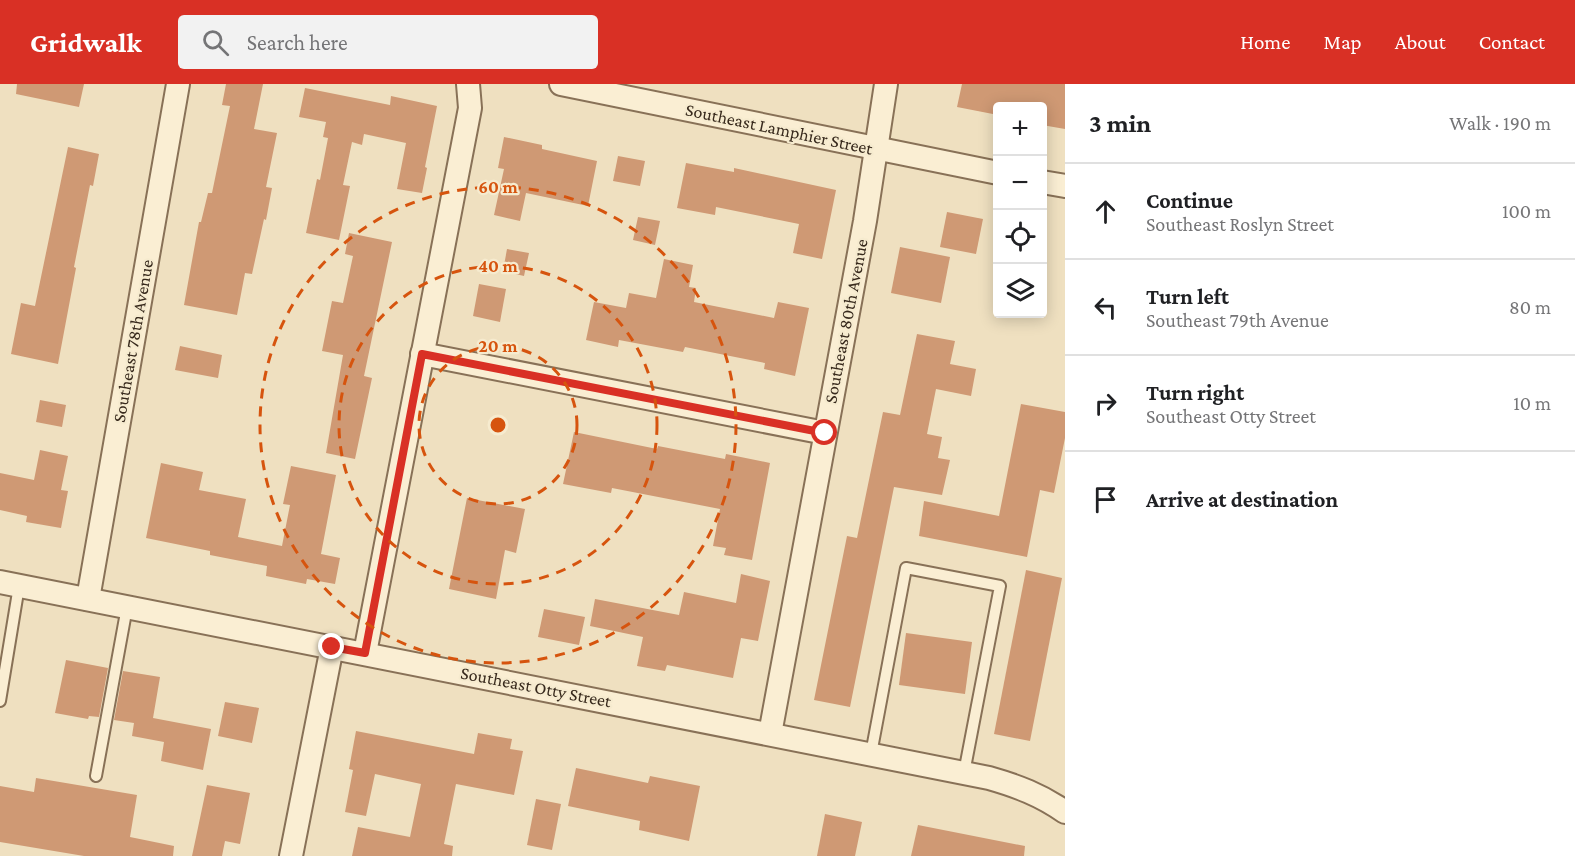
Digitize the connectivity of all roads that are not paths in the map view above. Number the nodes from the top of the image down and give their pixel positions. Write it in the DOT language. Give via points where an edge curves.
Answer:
graph roads {
  1 [pos="178,84"];
  2 [pos="468,84"];
  3 [pos="561,84"];
  4 [pos="886,84"];
  5 [pos="875,150"];
  6 [pos="993,172"];
  7 [pos="1047,183"];
  8 [pos="1065,186"];
  9 [pos="422,354"];
  10 [pos="825,433"];
  11 [pos="9,584"];
  12 [pos="88,599"];
  13 [pos="127,606"];
  14 [pos="332,647"];
  15 [pos="365,653"];
  16 [pos="0,701"];
  17 [pos="770,734"];
  18 [pos="871,754"];
  19 [pos="964,773"];
  20 [pos="96,776"];
  21 [pos="1065,812"];
  22 [pos="291,856"];
  1 -- 12 [label="street, Southeast 78th Avenue"];
  2 -- 9 [label="street" via="470,108"];
  3 -- 5 [label="street, Southeast Lamphier Street"];
  4 -- 5 [label="street, Southeast 80th Avenue"];
  5 -- 6 [label="street, Southeast Lamphier Street"];
  5 -- 10 [label="street, Southeast 80th Avenue"];
  7 -- 8 [label="street"];
  9 -- 10 [label="street"];
  9 -- 15 [label="street"];
  10 -- 17 [label="street, Southeast 80th Avenue"];
  11 -- 12 [label="street, Southeast Otty Street"];
  11 -- 16 [label="lane"];
  12 -- 13 [label="street, Southeast Otty Street"];
  13 -- 14 [label="street, Southeast Otty Street"];
  13 -- 20 [label="lane"];
  14 -- 15 [label="street, Southeast Otty Street"];
  14 -- 22 [label="street"];
  15 -- 17 [label="street, Southeast Otty Street"];
  17 -- 18 [label="street, Southeast Otty Street"];
  18 -- 19 [label="street, Southeast Otty Street"];
  18 -- 19 [label="lane" via="906,568 1000,586"];
  19 -- 21 [label="street, Southeast Otty Street" via="1021,787"];
}
